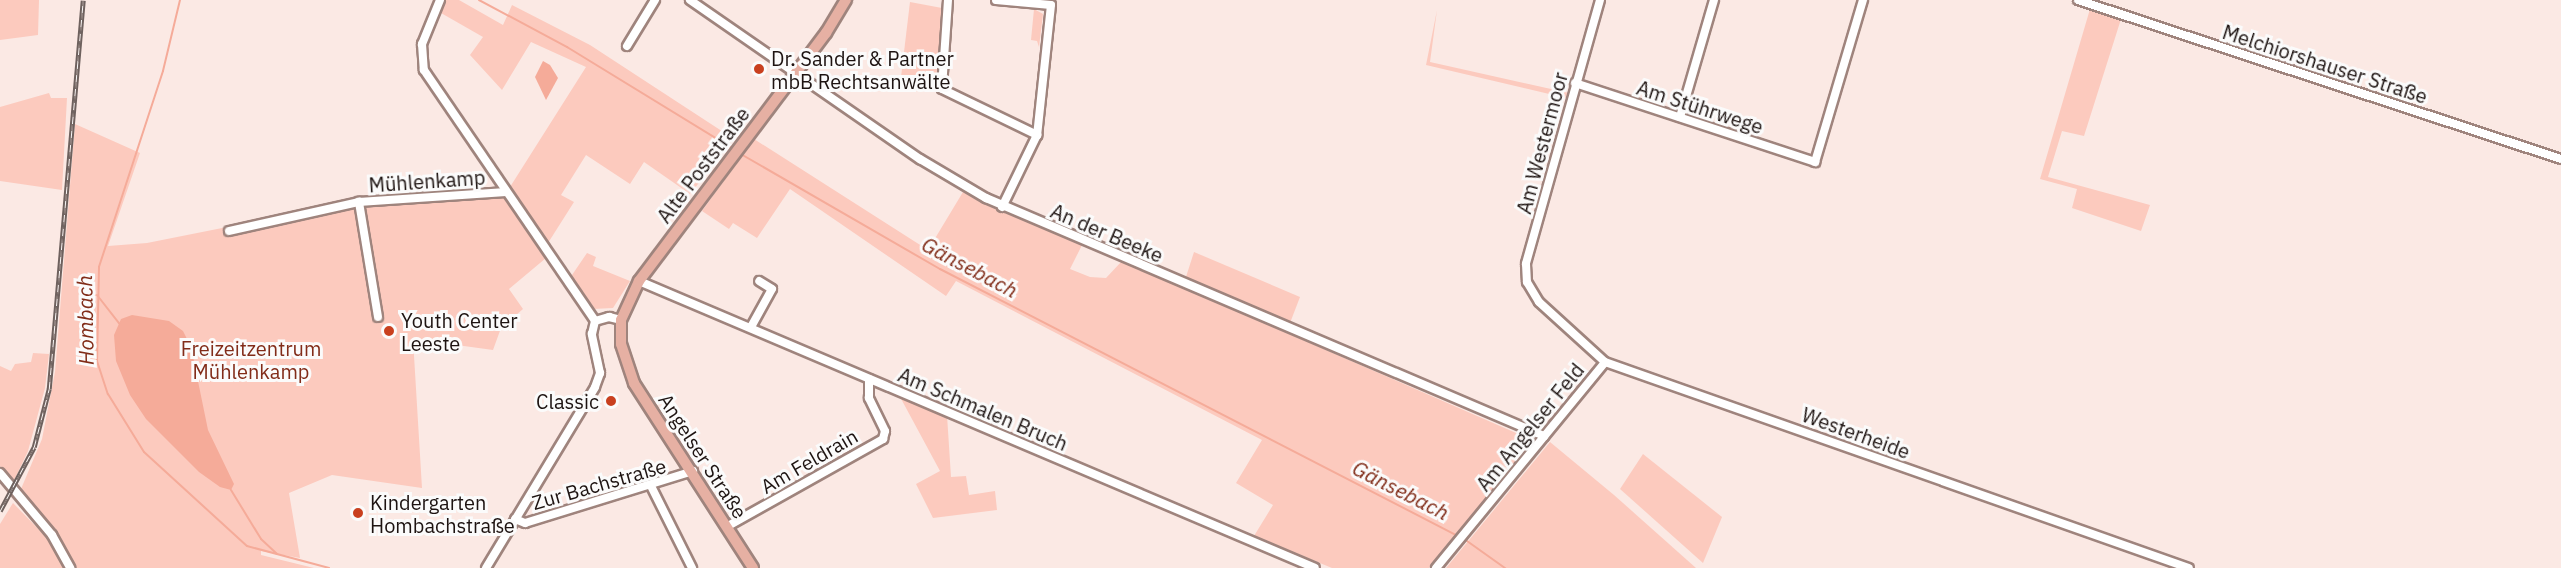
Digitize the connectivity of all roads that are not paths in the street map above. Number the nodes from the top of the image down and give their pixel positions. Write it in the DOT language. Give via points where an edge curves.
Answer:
graph roads {
  1 [pos="440,0"];
  2 [pos="655,0"];
  3 [pos="690,0"];
  4 [pos="846,0"];
  5 [pos="948,0"];
  6 [pos="996,0"];
  7 [pos="1600,0"];
  8 [pos="1713,0"];
  9 [pos="1863,0"];
  10 [pos="2078,0"];
  11 [pos="627,46"];
  12 [pos="796,72"];
  13 [pos="1575,83"];
  14 [pos="1680,117"];
  15 [pos="1037,135"];
  16 [pos="2561,159"];
  17 [pos="507,192"];
  18 [pos="359,202"];
  19 [pos="1002,207"];
  20 [pos="229,231"];
  21 [pos="639,281"];
  22 [pos="759,281"];
  23 [pos="1532,294"];
  24 [pos="378,317"];
  25 [pos="621,320"];
  26 [pos="595,321"];
  27 [pos="751,327"];
  28 [pos="1605,362"];
  29 [pos="868,379"];
  30 [pos="1544,436"];
  31 [pos="693,471"];
  32 [pos="0,473"];
  33 [pos="651,486"];
  34 [pos="515,519"];
  35 [pos="728,526"];
  36 [pos="70,568"];
  37 [pos="486,568"];
  38 [pos="692,568"];
  39 [pos="753,568"];
  40 [pos="1315,568"];
  41 [pos="1436,568"];
  42 [pos="2189,568"];
  1 -- 17 [label="street, Mühlenkamp" via="420,52 424,70"];
  2 -- 11 [label="street"];
  3 -- 12 [label="street, An der Beeke"];
  4 -- 12 [label="main road, Alte Poststraße"];
  5 -- 15 [label="street" via="942,89"];
  6 -- 15 [label="street" via="1051,5"];
  7 -- 13 [label="street, Am Westermoor"];
  8 -- 14 [label="street"];
  9 -- 14 [label="street, Am Stührwege" via="1815,162"];
  10 -- 16 [label="street, Melchiorshauser Straße"];
  12 -- 19 [label="street, An der Beeke" via="944,175"];
  12 -- 21 [label="main road, Alte Poststraße"];
  13 -- 14 [label="street, Am Stührwege"];
  13 -- 23 [label="street, Am Westermoor" via="1526,264"];
  15 -- 19 [label="street"];
  17 -- 18 [label="street, Mühlenkamp"];
  17 -- 26 [label="street, Mühlenkamp"];
  18 -- 20 [label="street"];
  18 -- 24 [label="street, Mühlenkamp"];
  19 -- 30 [label="street, An der Beeke"];
  21 -- 25 [label="main road, Alte Poststraße"];
  21 -- 27 [label="street, Am Schmalen Bruch"];
  22 -- 27 [label="street" via="771,289"];
  23 -- 28 [label="street, Westerheide"];
  25 -- 26 [label="street" via="609,317"];
  25 -- 31 [label="main road, Angelser Straße" via="625,363"];
  26 -- 34 [label="street" via="592,334 600,364 598,380"];
  27 -- 29 [label="street, Am Schmalen Bruch"];
  28 -- 30 [label="street, Am Angelser Feld"];
  28 -- 42 [label="street, Westerheide"];
  29 -- 35 [label="street, Am Feldrain" via="869,398 885,431 883,439"];
  29 -- 40 [label="street, Am Schmalen Bruch"];
  30 -- 41 [label="street, Am Angelser Feld"];
  31 -- 33 [label="street, Zur Bachstraße"];
  31 -- 35 [label="main road, Angelser Straße"];
  32 -- 36 [label="street" via="52,535"];
  33 -- 34 [label="street, Zur Bachstraße" via="525,523"];
  33 -- 38 [label="street"];
  34 -- 37 [label="street"];
  35 -- 39 [label="main road, Angelser Straße"];
}
